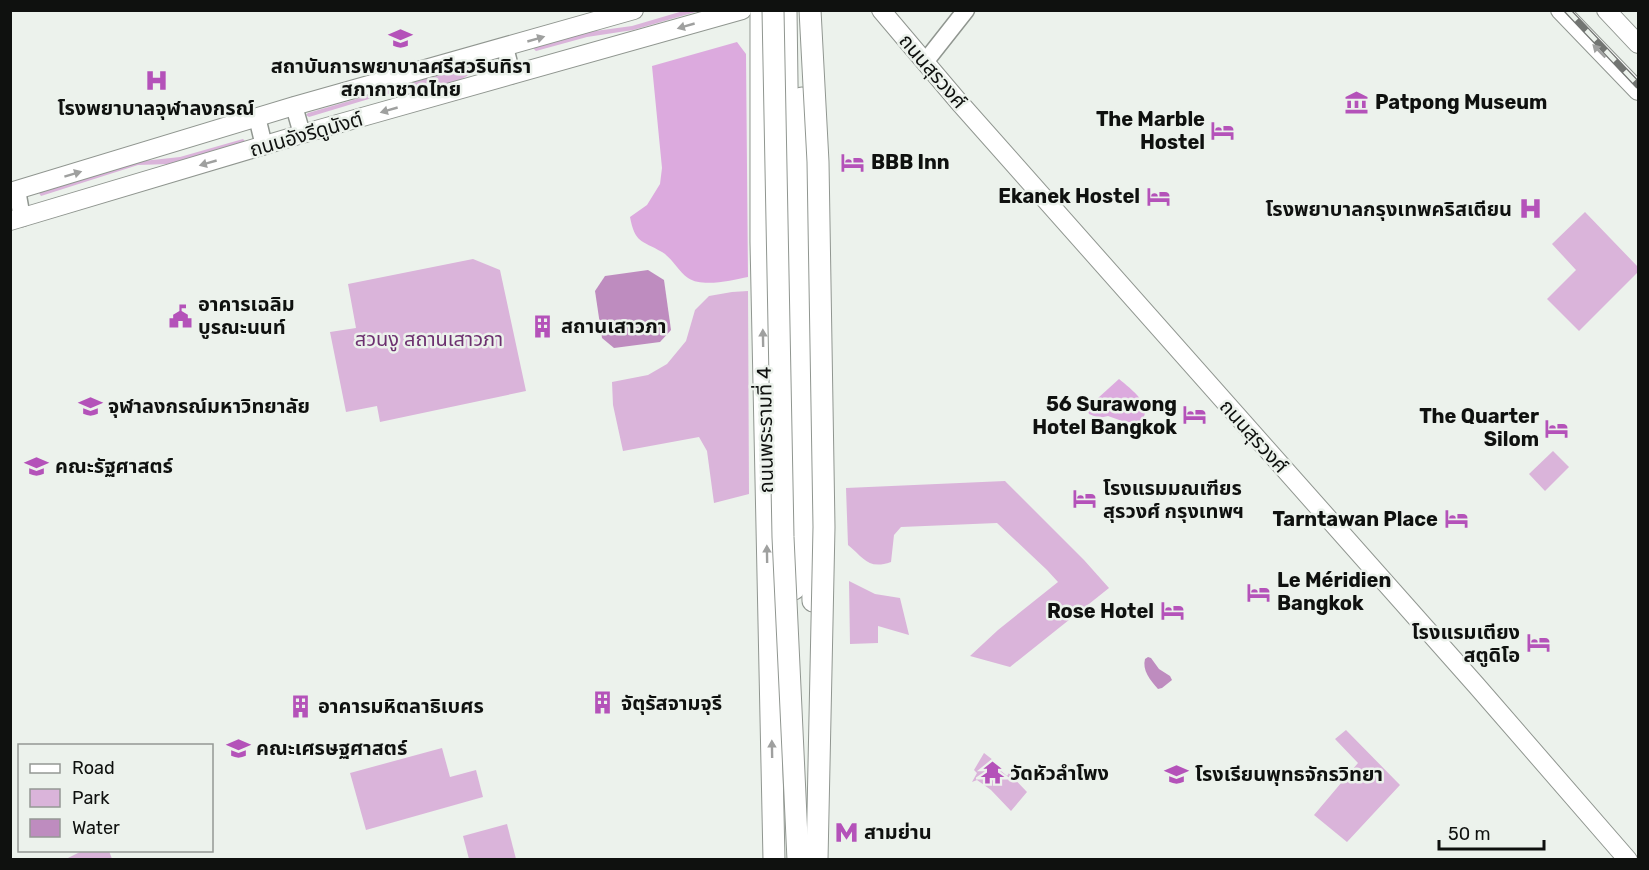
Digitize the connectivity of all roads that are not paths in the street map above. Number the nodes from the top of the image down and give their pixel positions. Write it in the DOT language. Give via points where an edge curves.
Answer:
graph roads {
  1 [pos="634,10"];
  2 [pos="742,10"];
  3 [pos="761,10"];
  4 [pos="773,10"];
  5 [pos="786,10"];
  6 [pos="801,10"];
  7 [pos="811,10"];
  8 [pos="881,10"];
  9 [pos="966,10"];
  10 [pos="1560,10"];
  11 [pos="1606,10"];
  12 [pos="1638,44"];
  13 [pos="505,47"];
  14 [pos="925,62"];
  15 [pos="512,75"];
  16 [pos="1638,91"];
  17 [pos="294,106"];
  18 [pos="257,117"];
  19 [pos="302,135"];
  20 [pos="264,146"];
  21 [pos="14,191"];
  22 [pos="16,220"];
  23 [pos="803,557"];
  24 [pos="774,855"];
  25 [pos="824,856"];
  26 [pos="798,860"];
  27 [pos="1628,860"];
  13 -- 1 [label="main road, ถนนอังรีดูนังต์, one-way"];
  2 -- 15 [label="main road, ถนนอังรีดูนังต์, one-way"];
  24 -- 3 [label="main road, ถนนพระรามที่ 4, one-way" via="761,242"];
  4 -- 26 [label="main road, ถนนพระรามที่ 4, bridge" via="783,537"];
  5 -- 23 [label="main road, ถนนพระรามที่ 4" via="792,471"];
  6 -- 23 [label="main road, ถนนพระรามที่ 4"];
  7 -- 25 [label="main road, ถนนพระรามที่ 4, bridge" via="818,162 824,527"];
  8 -- 14 [label="main road, ถนนสุรวงศ์"];
  9 -- 14 [label="street"];
  16 -- 10 [label="main road, one-way"];
  11 -- 12 [label="main road"];
  13 -- 15 [label="street"];
  13 -- 17 [label="main road, ถนนอังรีดูนังต์"];
  14 -- 27 [label="main road, ถนนสุรวงศ์"];
  15 -- 19 [label="main road, ถนนอังรีดูนังต์, one-way"];
  17 -- 18 [label="main road, ถนนอังรีดูนังต์"];
  17 -- 19 [label="street"];
  18 -- 20 [label="street"];
  21 -- 18 [label="main road, ถนนอังรีดูนังต์, one-way"];
  19 -- 20 [label="main road, ถนนอังรีดูนังต์"];
  20 -- 22 [label="main road, ถนนอังรีดูนังต์, one-way"];
  21 -- 22 [label="street"];
  23 -- 24 [label="main road, ถนนพระรามที่ 4" via="788,762"];
  23 -- 25 [label="main road, ถนนพระรามที่ 4"];
}
